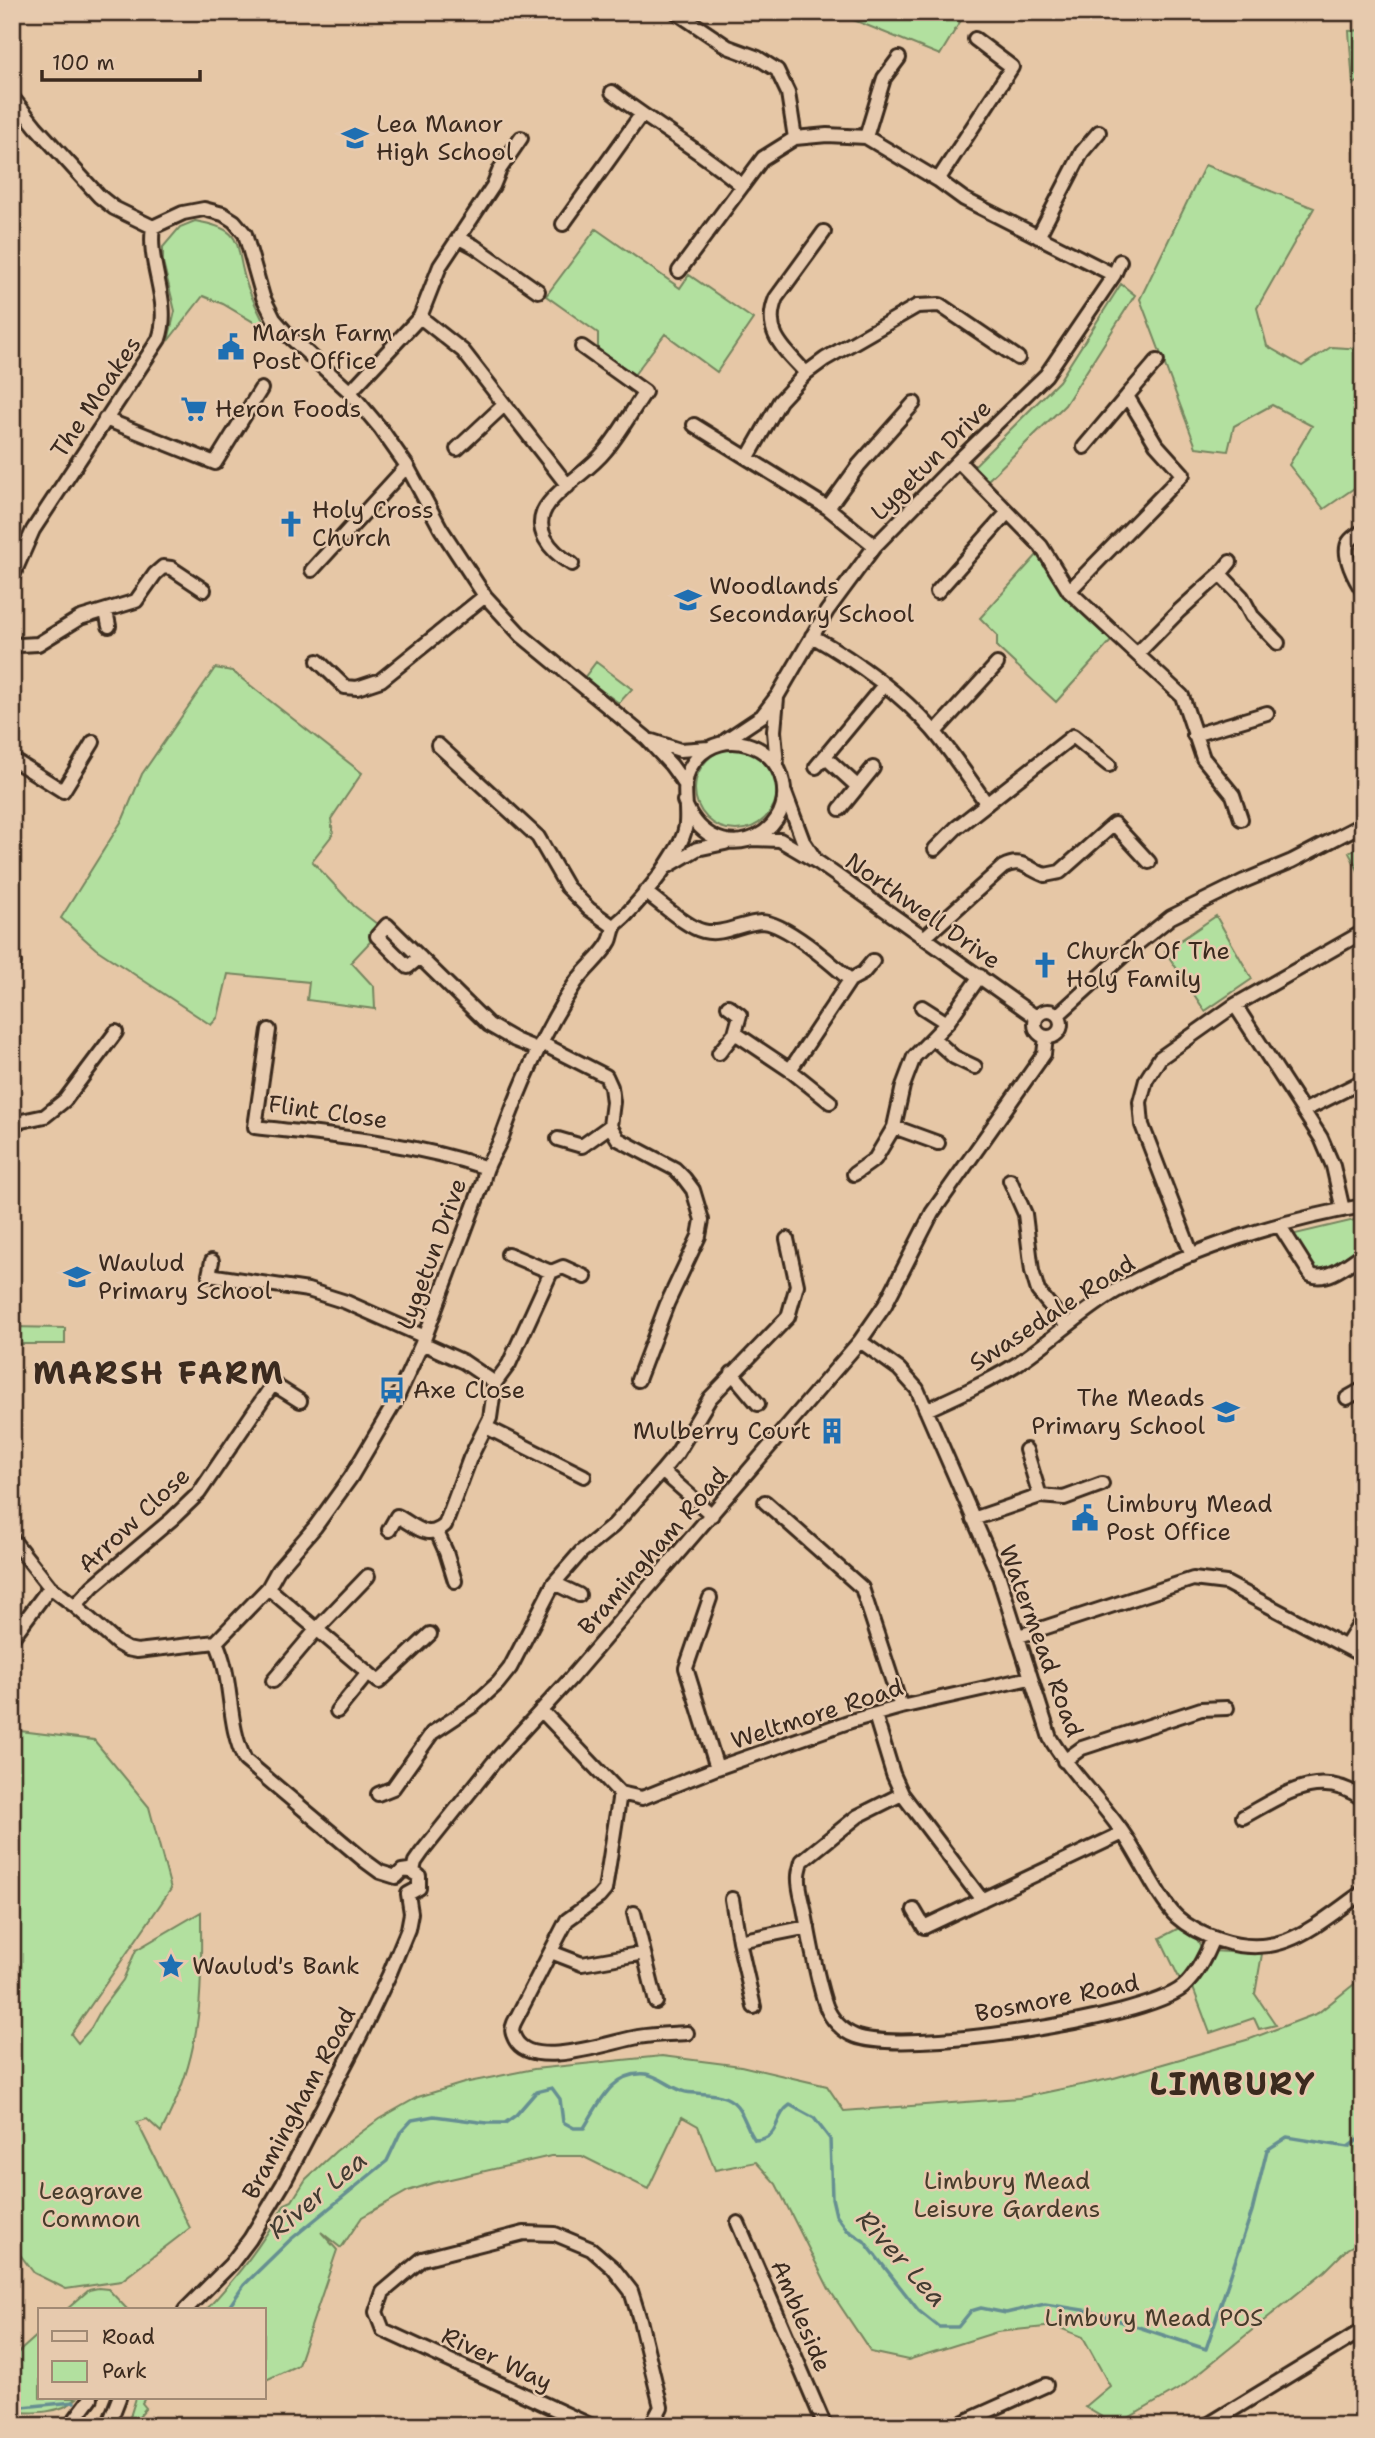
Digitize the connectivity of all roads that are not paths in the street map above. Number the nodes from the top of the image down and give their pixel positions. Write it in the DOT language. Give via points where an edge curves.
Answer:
graph roads {
  1 [pos="676,12"];
  2 [pos="975,38"];
  3 [pos="899,58"];
  4 [pos="612,92"];
  5 [pos="13,98"];
  6 [pos="641,115"];
  7 [pos="1099,132"];
  8 [pos="866,137"];
  9 [pos="521,138"];
  10 [pos="796,138"];
  11 [pos="937,180"];
  12 [pos="742,186"];
  13 [pos="563,224"];
  14 [pos="153,227"];
  15 [pos="824,232"];
  16 [pos="1038,237"];
  17 [pos="459,238"];
  18 [pos="1120,261"];
  19 [pos="679,271"];
  20 [pos="1114,275"];
  21 [pos="538,290"];
  22 [pos="421,317"];
  23 [pos="582,347"];
  24 [pos="1018,358"];
  25 [pos="1157,361"];
  26 [pos="806,373"];
  27 [pos="261,389"];
  28 [pos="350,392"];
  29 [pos="1127,396"];
  30 [pos="914,403"];
  31 [pos="504,405"];
  32 [pos="106,419"];
  33 [pos="694,425"];
  34 [pos="1084,447"];
  35 [pos="457,449"];
  36 [pos="748,457"];
  37 [pos="958,461"];
  38 [pos="407,466"];
  39 [pos="568,486"];
  40 [pos="828,508"];
  41 [pos="1008,512"];
  42 [pos="1363,531"];
  43 [pos="875,546"];
  44 [pos="1230,562"];
  45 [pos="572,564"];
  46 [pos="312,570"];
  47 [pos="1220,574"];
  48 [pos="12,578"];
  49 [pos="204,590"];
  50 [pos="1069,591"];
  51 [pos="1363,591"];
  52 [pos="937,592"];
  53 [pos="485,596"];
  54 [pos="106,611"];
  55 [pos="109,626"];
  56 [pos="812,636"];
  57 [pos="12,643"];
  58 [pos="1278,643"];
  59 [pos="1137,654"];
  60 [pos="318,661"];
  61 [pos="997,664"];
  62 [pos="884,685"];
  63 [pos="778,695"];
  64 [pos="1267,713"];
  65 [pos="935,732"];
  66 [pos="1194,735"];
  67 [pos="646,738"];
  68 [pos="93,743"];
  69 [pos="438,745"];
  70 [pos="715,745"];
  71 [pos="825,757"];
  72 [pos="14,762"];
  73 [pos="777,765"];
  74 [pos="1109,765"];
  75 [pos="816,767"];
  76 [pos="873,768"];
  77 [pos="684,783"];
  78 [pos="857,786"];
  79 [pos="784,793"];
  80 [pos="684,801"];
  81 [pos="987,804"];
  82 [pos="840,808"];
  83 [pos="1241,819"];
  84 [pos="1363,824"];
  85 [pos="752,839"];
  86 [pos="733,842"];
  87 [pos="935,849"];
  88 [pos="1149,862"];
  89 [pos="819,863"];
  90 [pos="664,869"];
  91 [pos="645,892"];
  92 [pos="614,927"];
  93 [pos="1363,932"];
  94 [pos="925,937"];
  95 [pos="420,957"];
  96 [pos="873,961"];
  97 [pos="980,976"];
  98 [pos="850,980"];
  99 [pos="1235,1005"];
  100 [pos="728,1006"];
  101 [pos="922,1007"];
  102 [pos="1058,1015"];
  103 [pos="1036,1017"];
  104 [pos="947,1023"];
  105 [pos="269,1030"];
  106 [pos="116,1032"];
  107 [pos="735,1033"];
  108 [pos="1046,1037"];
  109 [pos="933,1038"];
  110 [pos="539,1046"];
  111 [pos="719,1053"];
  112 [pos="975,1067"];
  113 [pos="790,1070"];
  114 [pos="1363,1081"];
  115 [pos="830,1102"];
  116 [pos="1305,1110"];
  117 [pos="12,1123"];
  118 [pos="610,1126"];
  119 [pos="894,1127"];
  120 [pos="558,1139"];
  121 [pos="938,1143"];
  122 [pos="484,1167"];
  123 [pos="854,1174"];
  124 [pos="1010,1180"];
  125 [pos="1363,1206"];
  126 [pos="1343,1210"];
  127 [pos="1280,1226"];
  128 [pos="787,1239"];
  129 [pos="508,1254"];
  130 [pos="1363,1254"];
  131 [pos="1192,1255"];
  132 [pos="212,1261"];
  133 [pos="551,1272"];
  134 [pos="585,1277"];
  135 [pos="1067,1326"];
  136 [pos="424,1340"];
  137 [pos="860,1341"];
  138 [pos="732,1373"];
  139 [pos="638,1380"];
  140 [pos="495,1383"];
  141 [pos="1363,1389"];
  142 [pos="1347,1398"];
  143 [pos="300,1401"];
  144 [pos="758,1404"];
  145 [pos="926,1410"];
  146 [pos="486,1427"];
  147 [pos="1026,1450"];
  148 [pos="662,1471"];
  149 [pos="584,1476"];
  150 [pos="1102,1484"];
  151 [pos="1040,1496"];
  152 [pos="765,1502"];
  153 [pos="712,1515"];
  154 [pos="973,1519"];
  155 [pos="389,1530"];
  156 [pos="437,1532"];
  157 [pos="12,1539"];
  158 [pos="368,1576"];
  159 [pos="455,1581"];
  160 [pos="554,1583"];
  161 [pos="50,1587"];
  162 [pos="268,1588"];
  163 [pos="579,1595"];
  164 [pos="710,1598"];
  165 [pos="75,1606"];
  166 [pos="1363,1619"];
  167 [pos="317,1629"];
  168 [pos="430,1634"];
  169 [pos="1019,1636"];
  170 [pos="12,1638"];
  171 [pos="216,1642"];
  172 [pos="1346,1646"];
  173 [pos="1363,1656"];
  174 [pos="368,1674"];
  175 [pos="1030,1678"];
  176 [pos="273,1681"];
  177 [pos="901,1707"];
  178 [pos="1227,1708"];
  179 [pos="541,1710"];
  180 [pos="337,1711"];
  181 [pos="875,1715"];
  182 [pos="1064,1761"];
  183 [pos="717,1768"];
  184 [pos="620,1793"];
  185 [pos="378,1794"];
  186 [pos="902,1794"];
  187 [pos="1363,1799"];
  188 [pos="1243,1817"];
  189 [pos="1124,1833"];
  190 [pos="413,1871"];
  191 [pos="396,1877"];
  192 [pos="1363,1892"];
  193 [pos="408,1894"];
  194 [pos="732,1899"];
  195 [pos="982,1900"];
  196 [pos="914,1910"];
  197 [pos="634,1913"];
  198 [pos="808,1927"];
  199 [pos="1213,1938"];
  200 [pos="739,1941"];
  201 [pos="551,1952"];
  202 [pos="644,1953"];
  203 [pos="656,2002"];
  204 [pos="754,2007"];
  205 [pos="687,2033"];
  206 [pos="738,2223"];
  207 [pos="187,2308"];
  208 [pos="1363,2330"];
  209 [pos="1046,2385"];
  210 [pos="90,2400"];
  211 [pos="118,2400"];
  212 [pos="1212,2424"];
  213 [pos="70,2426"];
  214 [pos="108,2426"];
  215 [pos="593,2426"];
  216 [pos="652,2426"];
  217 [pos="825,2426"];
  218 [pos="955,2426"];
  1 -- 10 [label="street" via="728,47 777,69 788,93"];
  2 -- 11 [label="street" via="1012,67"];
  3 -- 8 [label="street" via="884,78"];
  4 -- 6 [label="street"];
  5 -- 14 [label="street" via="99,197"];
  6 -- 12 [label="street"];
  6 -- 13 [label="street"];
  7 -- 16 [label="street" via="1082,152"];
  8 -- 10 [label="street"];
  8 -- 11 [label="street"];
  9 -- 17 [label="street"];
  10 -- 12 [label="street" via="763,158"];
  11 -- 16 [label="street"];
  12 -- 19 [label="street"];
  14 -- 28 [label="street" via="204,209 234,221 245,234 274,319"];
  14 -- 32 [label="street, The Moakes" via="152,259 164,312 162,330"];
  15 -- 26 [label="street" via="776,298 770,321 775,335"];
  16 -- 20 [label="street"];
  17 -- 21 [label="street"];
  17 -- 22 [label="street" via="440,266"];
  18 -- 20 [label="street, Lygetun Drive"];
  20 -- 37 [label="street, Lygetun Drive" via="1046,375"];
  22 -- 28 [label="street"];
  22 -- 31 [label="street" via="463,351"];
  23 -- 39 [label="street" via="645,392 606,450"];
  24 -- 26 [label="street" via="952,311 929,304 917,306"];
  25 -- 29 [label="street"];
  26 -- 36 [label="street" via="780,401"];
  27 -- 32 [label="street" via="215,463"];
  28 -- 38 [label="street"];
  29 -- 34 [label="street"];
  29 -- 50 [label="street" via="1156,444 1183,474"];
  30 -- 40 [label="street"];
  31 -- 35 [label="street"];
  31 -- 39 [label="street"];
  32 -- 48 [label="street, The Moakes" via="33,530"];
  33 -- 36 [label="street"];
  36 -- 40 [label="street"];
  37 -- 41 [label="street"];
  37 -- 43 [label="street, Lygetun Drive"];
  38 -- 46 [label="street"];
  38 -- 53 [label="street"];
  39 -- 45 [label="street" via="549,503 542,527 555,554"];
  40 -- 43 [label="street"];
  41 -- 50 [label="street" via="1041,546"];
  41 -- 52 [label="street"];
  42 -- 51 [label="street" via="1345,536 1353,575"];
  43 -- 56 [label="street, Lygetun Drive"];
  44 -- 47 [label="street"];
  47 -- 58 [label="street"];
  47 -- 59 [label="street"];
  49 -- 54 [label="street" via="163,567 139,599"];
  50 -- 59 [label="street"];
  53 -- 60 [label="street" via="381,680 345,687"];
  53 -- 67 [label="street" via="521,635"];
  54 -- 55 [label="street"];
  54 -- 57 [label="street" via="80,618 38,644"];
  56 -- 62 [label="street"];
  56 -- 63 [label="street, Lygetun Drive"];
  59 -- 66 [label="street" via="1182,696"];
  61 -- 65 [label="street"];
  62 -- 65 [label="street"];
  62 -- 71 [label="street"];
  63 -- 70 [label="street" via="762,716"];
  63 -- 73 [label="street"];
  64 -- 66 [label="street"];
  65 -- 81 [label="street"];
  66 -- 83 [label="street" via="1203,758 1233,795"];
  67 -- 70 [label="street" via="680,750"];
  67 -- 77 [label="street"];
  68 -- 72 [label="street" via="63,791"];
  69 -- 92 [label="street" via="538,837 567,887"];
  70 -- 73 [label="street" via="737,741 752,745"];
  70 -- 77 [label="street" via="697,757"];
  71 -- 75 [label="street"];
  71 -- 78 [label="street"];
  73 -- 79 [label="street"];
  74 -- 81 [label="street" via="1073,736"];
  76 -- 78 [label="street"];
  77 -- 80 [label="street, Lygetun Drive"];
  78 -- 82 [label="street"];
  79 -- 85 [label="street" via="775,821"];
  79 -- 89 [label="street" via="803,841"];
  80 -- 86 [label="street, Lygetun Drive" via="701,830"];
  80 -- 90 [label="street, Lygetun Drive" via="682,839"];
  81 -- 87 [label="street"];
  84 -- 102 [label="street" via="1171,917"];
  85 -- 86 [label="street, Lygetun Drive"];
  85 -- 89 [label="street, Northwell Drive" via="780,840"];
  86 -- 90 [label="street, Lygetun Drive" via="698,849"];
  88 -- 94 [label="street" via="1114,824 1053,875 1026,863 1003,867"];
  89 -- 94 [label="street, Northwell Drive"];
  90 -- 91 [label="street, Lygetun Drive"];
  91 -- 92 [label="street, Lygetun Drive"];
  91 -- 98 [label="street" via="706,932 761,922 780,926"];
  92 -- 110 [label="street, Lygetun Drive" via="610,941 577,981"];
  93 -- 99 [label="street"];
  94 -- 97 [label="street, Northwell Drive"];
  95 -- 110 [label="street" via="489,1025"];
  96 -- 98 [label="street"];
  97 -- 103 [label="street, Northwell Drive"];
  97 -- 104 [label="street"];
  98 -- 113 [label="street"];
  99 -- 116 [label="street"];
  99 -- 131 [label="street" via="1160,1058 1146,1080 1140,1102 1142,1125"];
  100 -- 107 [label="street" via="740,1015"];
  101 -- 104 [label="street"];
  102 -- 103 [label="street" via="1046,1011"];
  102 -- 108 [label="street" via="1060,1030"];
  103 -- 108 [label="street" via="1036,1030"];
  104 -- 109 [label="street"];
  105 -- 122 [label="street, Flint Close" via="255,1127 396,1144"];
  106 -- 117 [label="street" via="65,1100 45,1116"];
  107 -- 111 [label="street"];
  107 -- 113 [label="street"];
  108 -- 137 [label="street, Bramingham Road" via="1044,1054 932,1213 885,1305"];
  109 -- 112 [label="street"];
  109 -- 119 [label="street" via="914,1057"];
  110 -- 118 [label="street" via="606,1076 613,1101"];
  110 -- 122 [label="street, Lygetun Drive" via="496,1153"];
  113 -- 115 [label="street"];
  114 -- 116 [label="street"];
  116 -- 126 [label="street" via="1333,1166"];
  118 -- 120 [label="street" via="582,1146"];
  118 -- 139 [label="street" via="618,1139 684,1178 693,1190 702,1220"];
  119 -- 121 [label="street"];
  119 -- 123 [label="street" via="874,1159"];
  122 -- 136 [label="street, Lygetun Drive"];
  124 -- 135 [label="street" via="1025,1213 1038,1291"];
  125 -- 126 [label="street, Swasedale Road"];
  126 -- 127 [label="street, Swasedale Road"];
  127 -- 130 [label="street" via="1317,1278"];
  127 -- 131 [label="street, Swasedale Road"];
  128 -- 138 [label="street" via="797,1285 788,1317"];
  129 -- 133 [label="street"];
  131 -- 135 [label="street, Swasedale Road" via="1118,1290"];
  132 -- 136 [label="street" via="209,1275 308,1290 346,1302"];
  133 -- 134 [label="street" via="563,1268"];
  133 -- 140 [label="street" via="509,1364"];
  135 -- 145 [label="street, Swasedale Road" via="1009,1368"];
  136 -- 140 [label="street"];
  136 -- 162 [label="street, Lygetun Drive" via="394,1404 351,1477"];
  137 -- 145 [label="street, Watermead Road" via="899,1369"];
  137 -- 153 [label="street, Bramingham Road"];
  138 -- 144 [label="street"];
  138 -- 148 [label="street"];
  140 -- 146 [label="street"];
  141 -- 142 [label="street"];
  143 -- 165 [label="street, Arrow Close" via="273,1384 199,1493"];
  145 -- 154 [label="street, Watermead Road"];
  146 -- 149 [label="street"];
  146 -- 156 [label="street" via="445,1525"];
  147 -- 151 [label="street"];
  148 -- 153 [label="street"];
  148 -- 160 [label="street"];
  150 -- 151 [label="street" via="1064,1497"];
  151 -- 154 [label="street"];
  152 -- 177 [label="street" via="862,1588"];
  153 -- 179 [label="street, Bramingham Road"];
  154 -- 169 [label="street, Watermead Road"];
  155 -- 156 [label="street" via="397,1516 430,1534"];
  156 -- 159 [label="street"];
  157 -- 161 [label="street"];
  158 -- 167 [label="street"];
  160 -- 163 [label="street"];
  160 -- 185 [label="street" via="498,1683 432,1733 393,1788"];
  161 -- 165 [label="street"];
  161 -- 170 [label="street"];
  162 -- 167 [label="street"];
  162 -- 171 [label="street, Lygetun Drive"];
  164 -- 183 [label="street" via="686,1668"];
  165 -- 171 [label="street" via="127,1649"];
  166 -- 172 [label="street"];
  167 -- 174 [label="street"];
  167 -- 176 [label="street"];
  168 -- 174 [label="street" via="379,1682"];
  169 -- 172 [label="street" via="1153,1591 1208,1579 1226,1583"];
  169 -- 175 [label="street, Watermead Road"];
  171 -- 191 [label="street" via="223,1657 236,1740 245,1760 365,1861"];
  172 -- 173 [label="street"];
  174 -- 180 [label="street"];
  175 -- 177 [label="street, Weltmore Road"];
  175 -- 182 [label="street, Watermead Road" via="1050,1738"];
  177 -- 181 [label="street, Weltmore Road"];
  178 -- 182 [label="street" via="1201,1709 1095,1743"];
  179 -- 184 [label="street"];
  179 -- 190 [label="street, Bramingham Road" via="493,1763 415,1862"];
  181 -- 183 [label="street, Weltmore Road"];
  181 -- 186 [label="street"];
  182 -- 189 [label="street, Watermead Road"];
  183 -- 184 [label="street, Weltmore Road" via="642,1798"];
  184 -- 201 [label="street" via="605,1890 570,1916"];
  186 -- 195 [label="street"];
  186 -- 198 [label="street, Bosmore Road" via="858,1816 802,1861 799,1877"];
  187 -- 188 [label="street" via="1330,1784 1308,1785"];
  189 -- 195 [label="street"];
  189 -- 199 [label="street, Watermead Road" via="1176,1916"];
  190 -- 191 [label="street" via="405,1870"];
  190 -- 193 [label="street" via="420,1884"];
  191 -- 193 [label="street" via="398,1889"];
  192 -- 199 [label="street, Watermead Road" via="1280,1944 1249,1947"];
  193 -- 207 [label="street, Bramingham Road" via="408,1929 389,1975 283,2184 231,2264"];
  194 -- 200 [label="street"];
  195 -- 196 [label="street" via="924,1927"];
  197 -- 202 [label="street"];
  198 -- 199 [label="street, Bosmore Road" via="827,2008 836,2024 855,2036 890,2042 995,2036 1142,2005 1182,1988"];
  198 -- 200 [label="street"];
  200 -- 204 [label="street"];
  201 -- 202 [label="street" via="582,1964"];
  201 -- 205 [label="street" via="512,2028 517,2044 524,2049 560,2053"];
  202 -- 203 [label="street"];
  206 -- 217 [label="street, Ambleside"];
  208 -- 212 [label="street"];
  209 -- 218 [label="street"];
  210 -- 213 [label="street"];
  211 -- 214 [label="street"];
  215 -- 216 [label="street, River Way" via="383,2330 376,2312 383,2292 422,2259 524,2233 555,2234 591,2249 631,2291 662,2407"];
}
